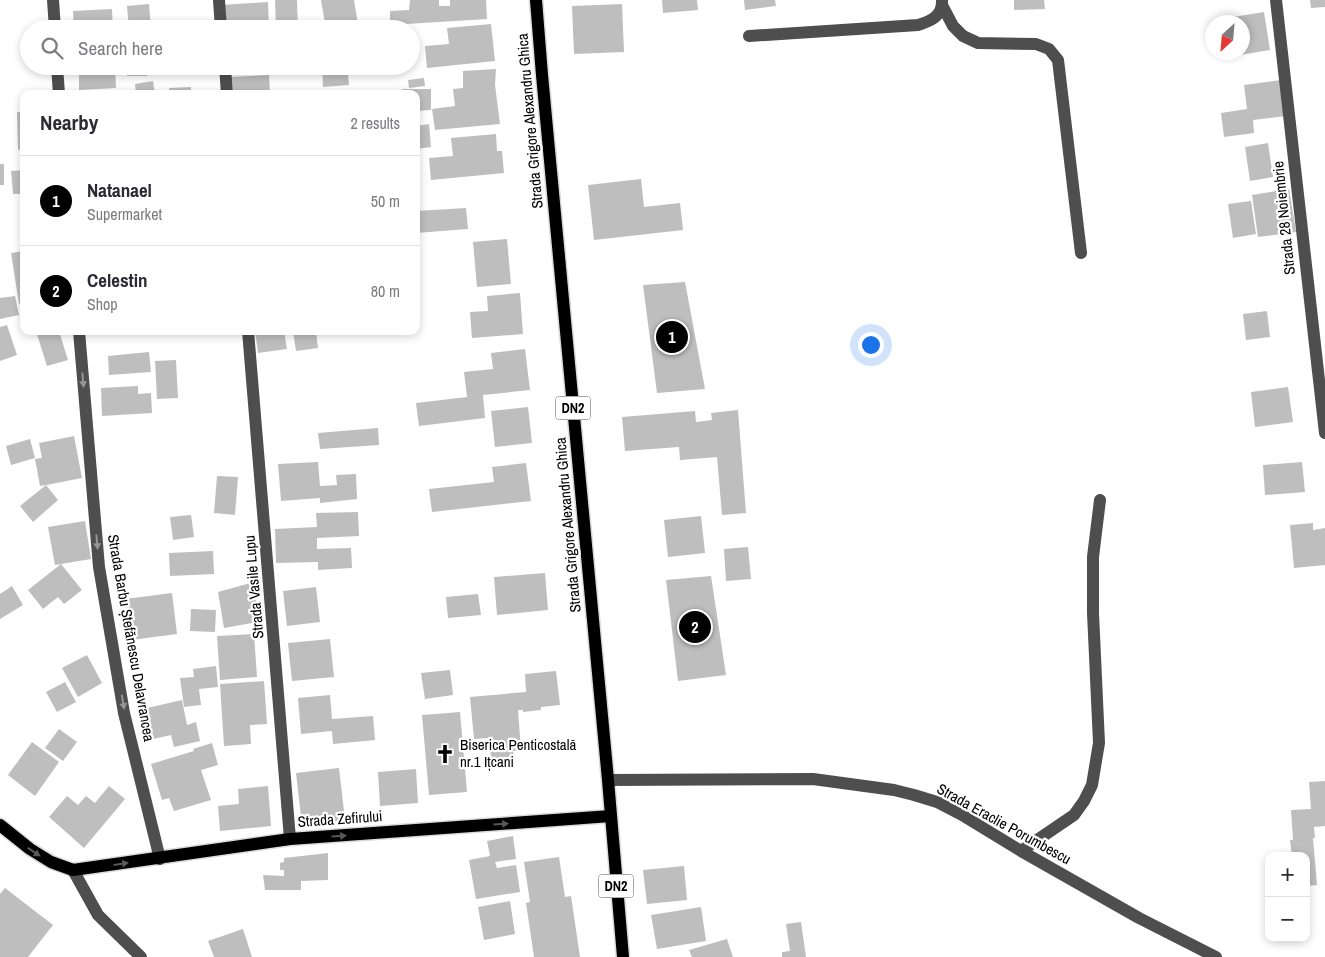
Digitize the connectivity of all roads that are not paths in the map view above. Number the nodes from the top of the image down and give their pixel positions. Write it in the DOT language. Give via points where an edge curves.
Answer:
graph roads {
  1 [pos="53,0"];
  2 [pos="219,0"];
  3 [pos="536,0"];
  4 [pos="1276,0"];
  5 [pos="942,2"];
  6 [pos="54,20"];
  7 [pos="220,20"];
  8 [pos="749,36"];
  9 [pos="58,75"];
  10 [pos="226,75"];
  11 [pos="59,90"];
  12 [pos="227,90"];
  13 [pos="1082,253"];
  14 [pos="79,335"];
  15 [pos="248,335"];
  16 [pos="1325,433"];
  17 [pos="1100,500"];
  18 [pos="608,780"];
  19 [pos="611,816"];
  20 [pos="0,825"];
  21 [pos="290,839"];
  22 [pos="1021,851"];
  23 [pos="160,859"];
  24 [pos="73,870"];
  25 [pos="141,957"];
  26 [pos="623,957"];
  27 [pos="1216,957"];
  1 -- 6 [label="street"];
  2 -- 7 [label="street"];
  3 -- 18 [label="main road, Strada Grigore Alexandru Ghica / DN2"];
  4 -- 16 [label="street, Strada 28 Noiembrie"];
  5 -- 8 [label="street" via="940,13 918,25"];
  5 -- 13 [label="street" via="953,26 963,36 978,43 1036,44 1049,49 1058,60"];
  9 -- 11 [label="street"];
  10 -- 12 [label="street"];
  14 -- 23 [label="street, Strada Barbu Ștefănescu Delavrancea, one-way" via="99,566 124,713"];
  15 -- 21 [label="street, Strada Vasile Lupu"];
  17 -- 22 [label="street" via="1092,557 1099,744 1092,784 1074,815"];
  18 -- 19 [label="main road, Strada Grigore Alexandru Ghica / DN2"];
  18 -- 22 [label="street, Strada Eraclie Porumbescu" via="813,779 894,790 937,802"];
  21 -- 19 [label="main road, Strada Zefirului, one-way"];
  19 -- 26 [label="main road, Strada Grigore Alexandru Ghica / DN2"];
  20 -- 24 [label="main road, Strada Zefirului, one-way" via="37,854"];
  21 -- 23 [label="main road, Strada Zefirului"];
  22 -- 27 [label="street, Strada Eraclie Porumbescu"];
  24 -- 23 [label="main road, Strada Zefirului, one-way"];
  24 -- 25 [label="street" via="98,915"];
}
